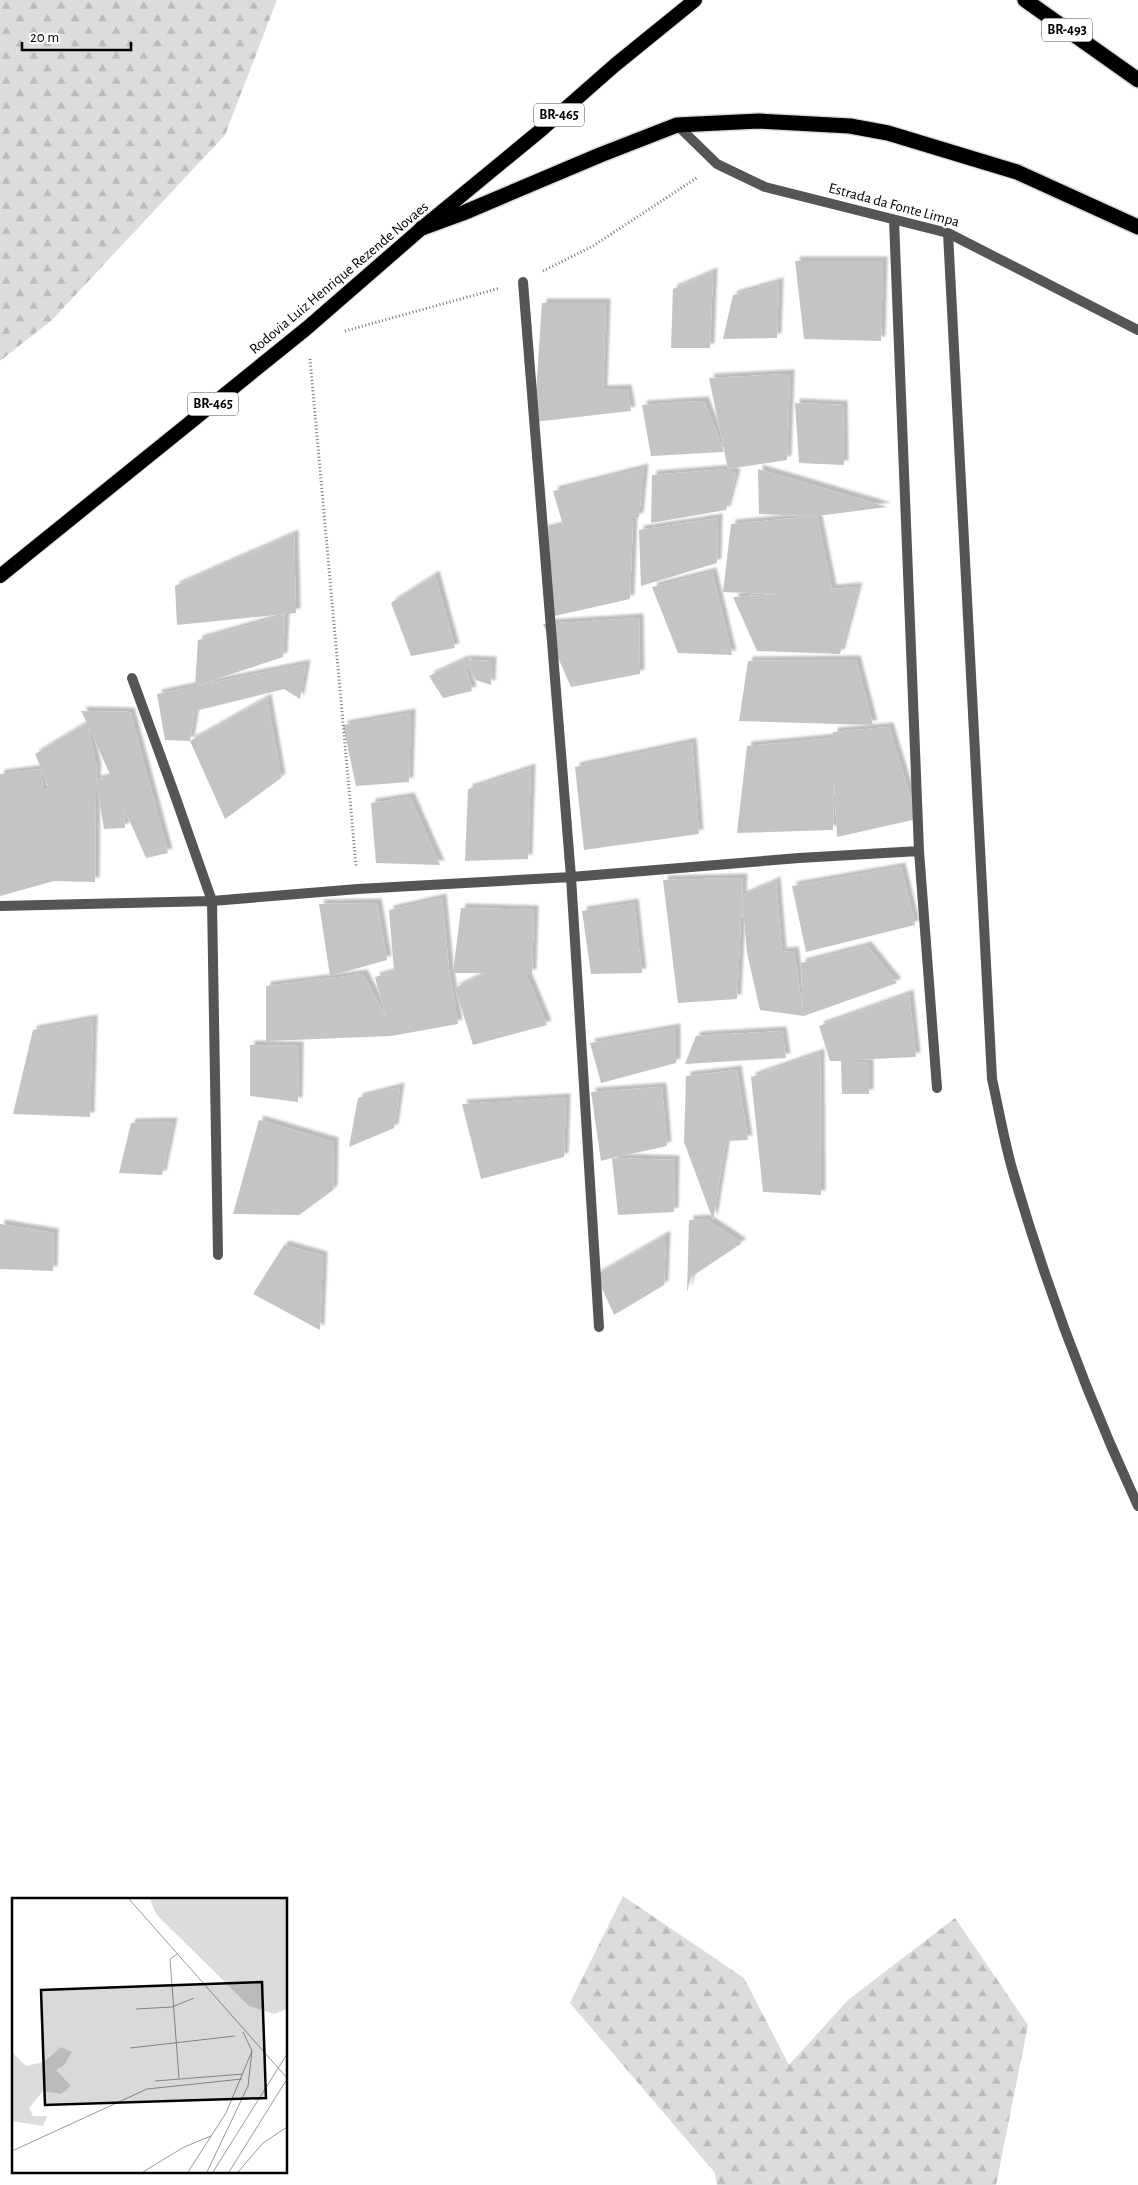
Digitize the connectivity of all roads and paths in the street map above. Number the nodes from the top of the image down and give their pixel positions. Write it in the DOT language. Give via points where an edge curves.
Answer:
graph roads {
  1 [pos="695,0"];
  2 [pos="1025,0"];
  3 [pos="1138,80"];
  4 [pos="677,125"];
  5 [pos="894,220"];
  6 [pos="1138,227"];
  7 [pos="422,228"];
  8 [pos="948,233"];
  9 [pos="523,282"];
  10 [pos="307,328"];
  11 [pos="1138,330"];
  12 [pos="0,576"];
  13 [pos="132,678"];
  14 [pos="919,851"];
  15 [pos="571,877"];
  16 [pos="358,889"];
  17 [pos="212,901"];
  18 [pos="0,906"];
  19 [pos="937,1088"];
  20 [pos="218,1255"];
  21 [pos="599,1327"];
  22 [pos="1138,1506"];
  1 -- 7 [label="highway, Rodovia Luiz Henrique Rezende Novaes / BR-465"];
  2 -- 3 [label="highway, BR-493"];
  4 -- 5 [label="street, Estrada da Fonte Limpa" via="717,164 765,187"];
  4 -- 6 [label="highway" via="759,121 850,126 888,133 1017,172"];
  4 -- 7 [label="highway"];
  5 -- 8 [label="street, Estrada da Fonte Limpa"];
  5 -- 14 [label="street"];
  7 -- 10 [label="highway, Rodovia Luiz Henrique Rezende Novaes / BR-465"];
  8 -- 11 [label="street, Estrada da Fonte Limpa"];
  8 -- 22 [label="street" via="992,1079 1013,1170 1064,1332"];
  9 -- 15 [label="street"];
  10 -- 12 [label="highway, Rodovia Luiz Henrique Rezende Novaes / BR-465"];
  10 -- 16 [label="path"];
  13 -- 17 [label="street"];
  14 -- 15 [label="street"];
  14 -- 19 [label="street"];
  15 -- 16 [label="street"];
  15 -- 21 [label="street"];
  16 -- 17 [label="street"];
  17 -- 18 [label="street"];
  17 -- 20 [label="street"];
}
